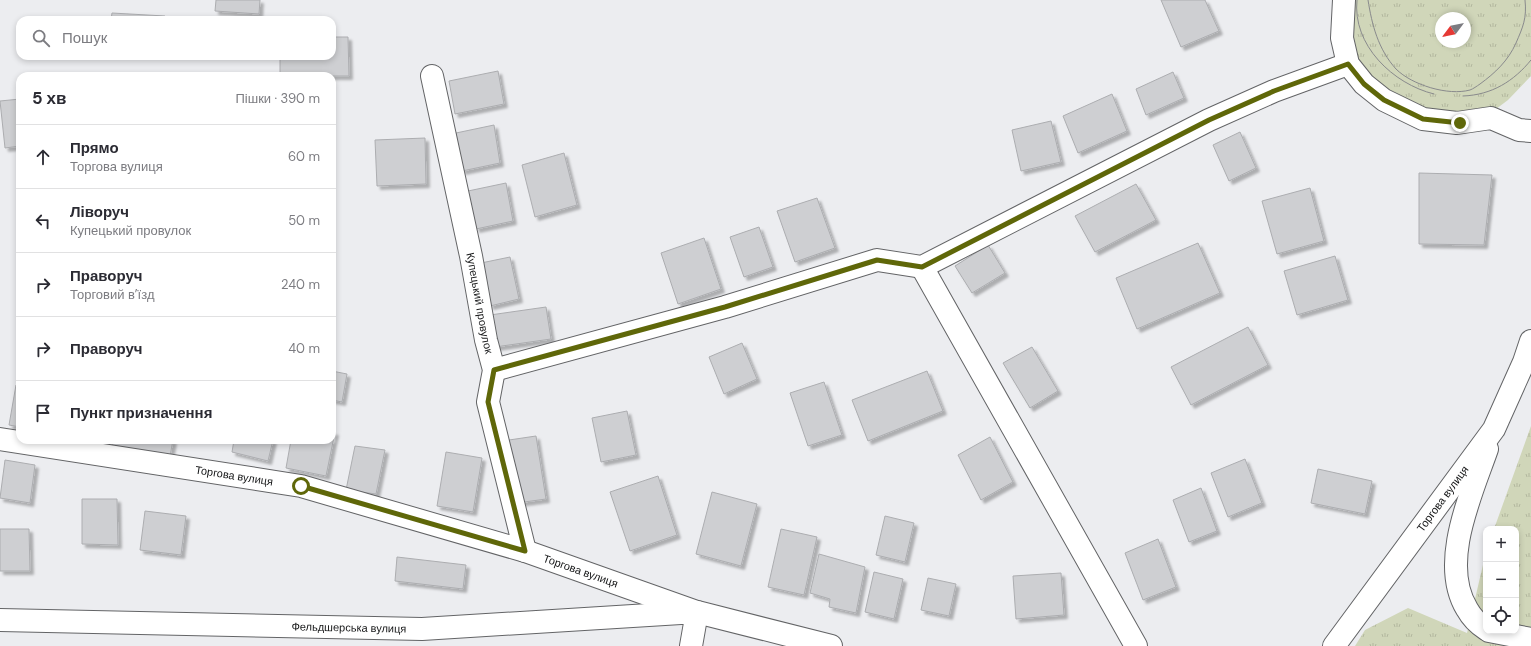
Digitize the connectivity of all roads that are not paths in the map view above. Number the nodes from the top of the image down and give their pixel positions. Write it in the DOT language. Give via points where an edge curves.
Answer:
graph roads {
  1 [pos="1344,0"];
  2 [pos="1348,64"];
  3 [pos="432,76"];
  4 [pos="1531,131"];
  5 [pos="922,267"];
  6 [pos="1531,341"];
  7 [pos="494,370"];
  8 [pos="1494,429"];
  9 [pos="0,439"];
  10 [pos="16,441"];
  11 [pos="32,444"];
  12 [pos="525,551"];
  13 [pos="697,612"];
  14 [pos="0,620"];
  15 [pos="1483,628"];
  16 [pos="1505,634"];
  17 [pos="422,637"];
  18 [pos="1531,639"];
  19 [pos="691,646"];
  20 [pos="831,646"];
  21 [pos="1136,646"];
  22 [pos="1334,646"];
  1 -- 2 [label="street" via="1342,38"];
  2 -- 4 [label="street" via="1364,84 1384,100 1423,119 1457,123 1491,118 1519,130"];
  2 -- 5 [label="street" via="1274,91 1209,120"];
  3 -- 7 [label="street, Купецький провулок"];
  5 -- 7 [label="street" via="877,260 725,307"];
  5 -- 21 [label="street"];
  6 -- 8 [label="street, Торгова вулиця"];
  7 -- 12 [label="street, Купецький провулок" via="488,402"];
  8 -- 15 [label="street" via="1465,513 1456,565 1460,594 1476,622"];
  8 -- 22 [label="street, Торгова вулиця"];
  9 -- 10 [label="street, Торгова вулиця"];
  11 -- 12 [label="street, Торгова вулиця" via="301,486"];
  12 -- 13 [label="street, Торгова вулиця"];
  13 -- 17 [label="street, Фельдшерська вулиця"];
  13 -- 19 [label="street"];
  13 -- 20 [label="street, Торгова вулиця"];
  14 -- 17 [label="street, Фельдшерська вулиця"];
  16 -- 18 [label="street"];
}
